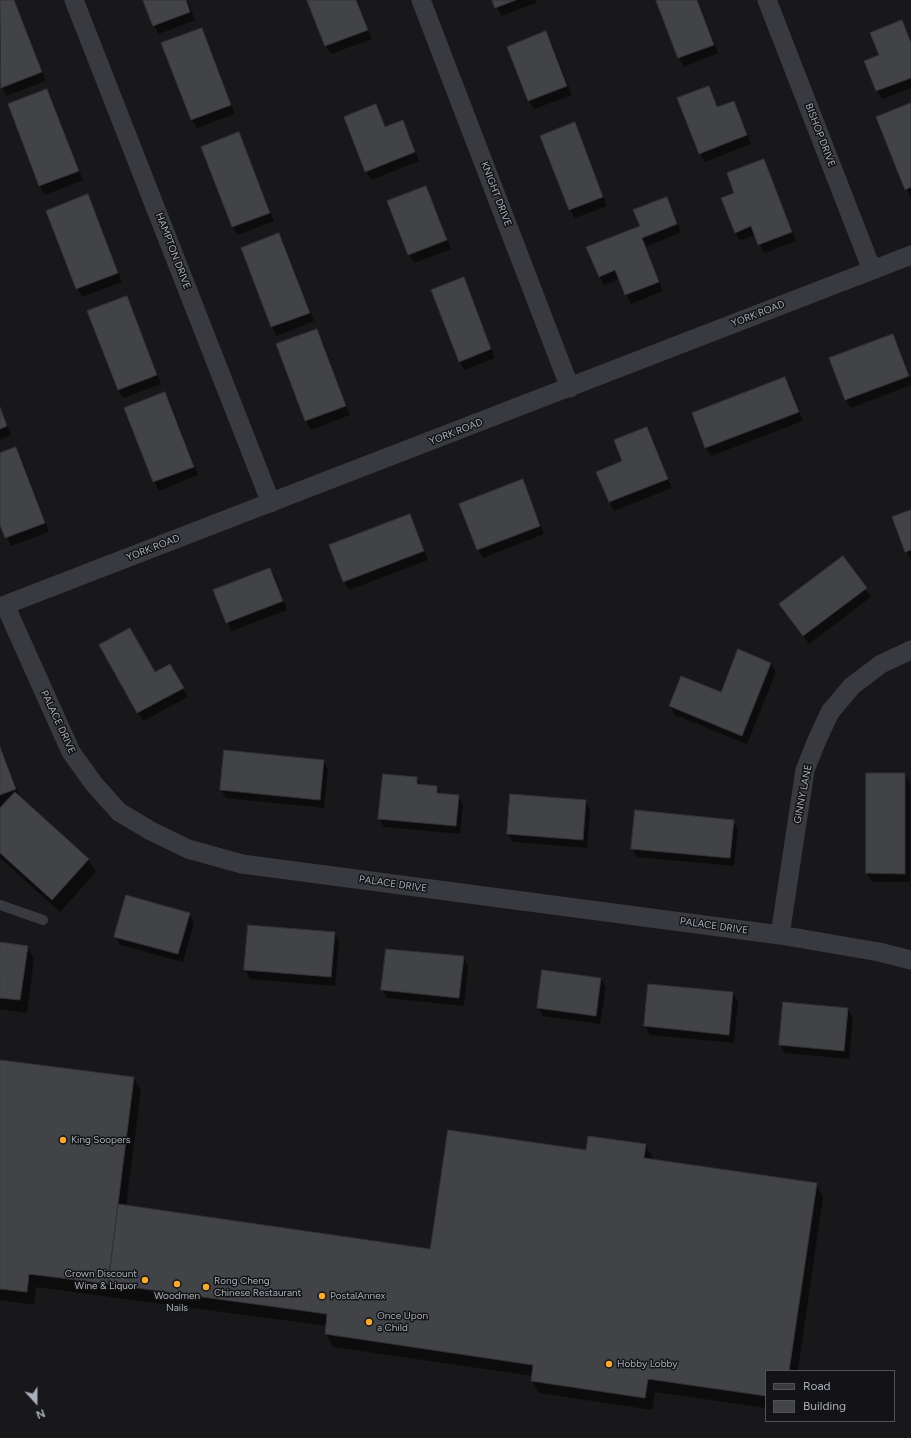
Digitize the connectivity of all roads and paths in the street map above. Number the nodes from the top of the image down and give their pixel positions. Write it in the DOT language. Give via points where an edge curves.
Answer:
graph roads {
  1 [pos="74,0"];
  2 [pos="421,0"];
  3 [pos="767,0"];
  4 [pos="911,255"];
  5 [pos="872,270"];
  6 [pos="570,388"];
  7 [pos="271,503"];
  8 [pos="3,606"];
  9 [pos="911,650"];
  10 [pos="0,905"];
  11 [pos="43,920"];
  12 [pos="780,935"];
  13 [pos="911,960"];
  1 -- 7 [label="street, HAMPTON DRIVE"];
  2 -- 6 [label="street, KNIGHT DRIVE"];
  3 -- 5 [label="street, BISHOP DRIVE"];
  4 -- 5 [label="street, YORK ROAD"];
  5 -- 6 [label="street, YORK ROAD"];
  6 -- 7 [label="street, YORK ROAD"];
  7 -- 8 [label="street, YORK ROAD"];
  8 -- 12 [label="street, PALACE DRIVE" via="71,752 94,784 119,812 188,849 242,864"];
  9 -- 12 [label="street, GINNY LANE" via="881,664 852,686 830,712 820,733 805,770"];
  10 -- 11 [label="lane"];
  12 -- 13 [label="street, PALACE DRIVE"];
}
